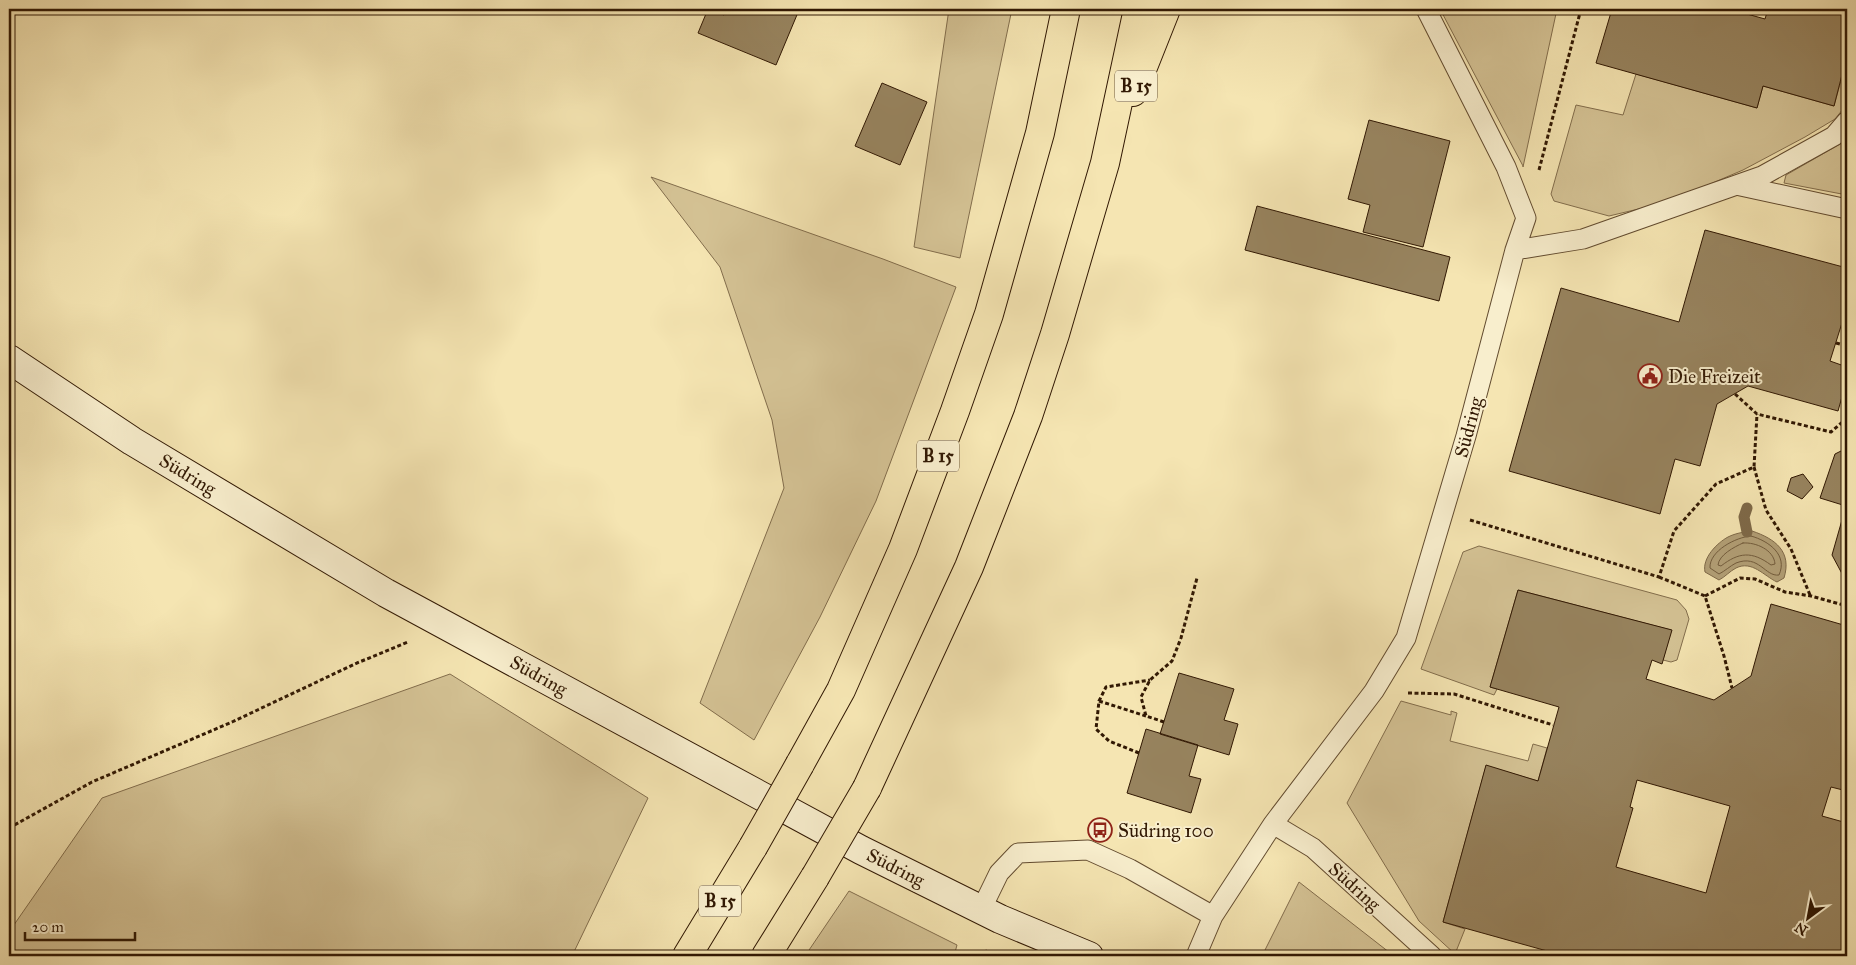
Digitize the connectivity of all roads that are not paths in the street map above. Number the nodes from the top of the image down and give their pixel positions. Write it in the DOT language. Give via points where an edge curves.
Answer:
graph roads {
  1 [pos="1066,9"];
  2 [pos="1138,9"];
  3 [pos="1166,9"];
  4 [pos="1426,9"];
  5 [pos="1847,122"];
  6 [pos="1105,163"];
  7 [pos="1736,185"];
  8 [pos="1847,209"];
  9 [pos="1515,250"];
  10 [pos="9,360"];
  11 [pos="1273,824"];
  12 [pos="981,910"];
  13 [pos="1213,916"];
  14 [pos="687,956"];
  15 [pos="766,956"];
  16 [pos="1089,956"];
  17 [pos="1196,956"];
  18 [pos="1432,956"];
  1 -- 14 [label="highway, B 15, bridge" via="1037,142 988,314 903,549 841,690 753,847"];
  2 -- 6 [label="highway, B 15"];
  3 -- 6 [label="highway, B 15"];
  4 -- 9 [label="lane, Südring" via="1506,167 1526,218"];
  5 -- 7 [label="lane" via="1834,136 1762,176"];
  6 -- 15 [label="highway, B 15, bridge" via="1055,334 969,567 867,788"];
  7 -- 8 [label="lane"];
  7 -- 9 [label="lane" via="1583,239"];
  9 -- 11 [label="lane, Südring" via="1444,513 1406,638 1374,691"];
  10 -- 12 [label="street, Südring" via="140,446 386,593 861,850"];
  11 -- 13 [label="lane, Südring"];
  11 -- 18 [label="lane, Südring" via="1313,848"];
  12 -- 13 [label="lane" via="1000,873 1018,853 1088,850 1130,869"];
  12 -- 16 [label="street, Südring"];
  13 -- 17 [label="lane, Südring"];
}
